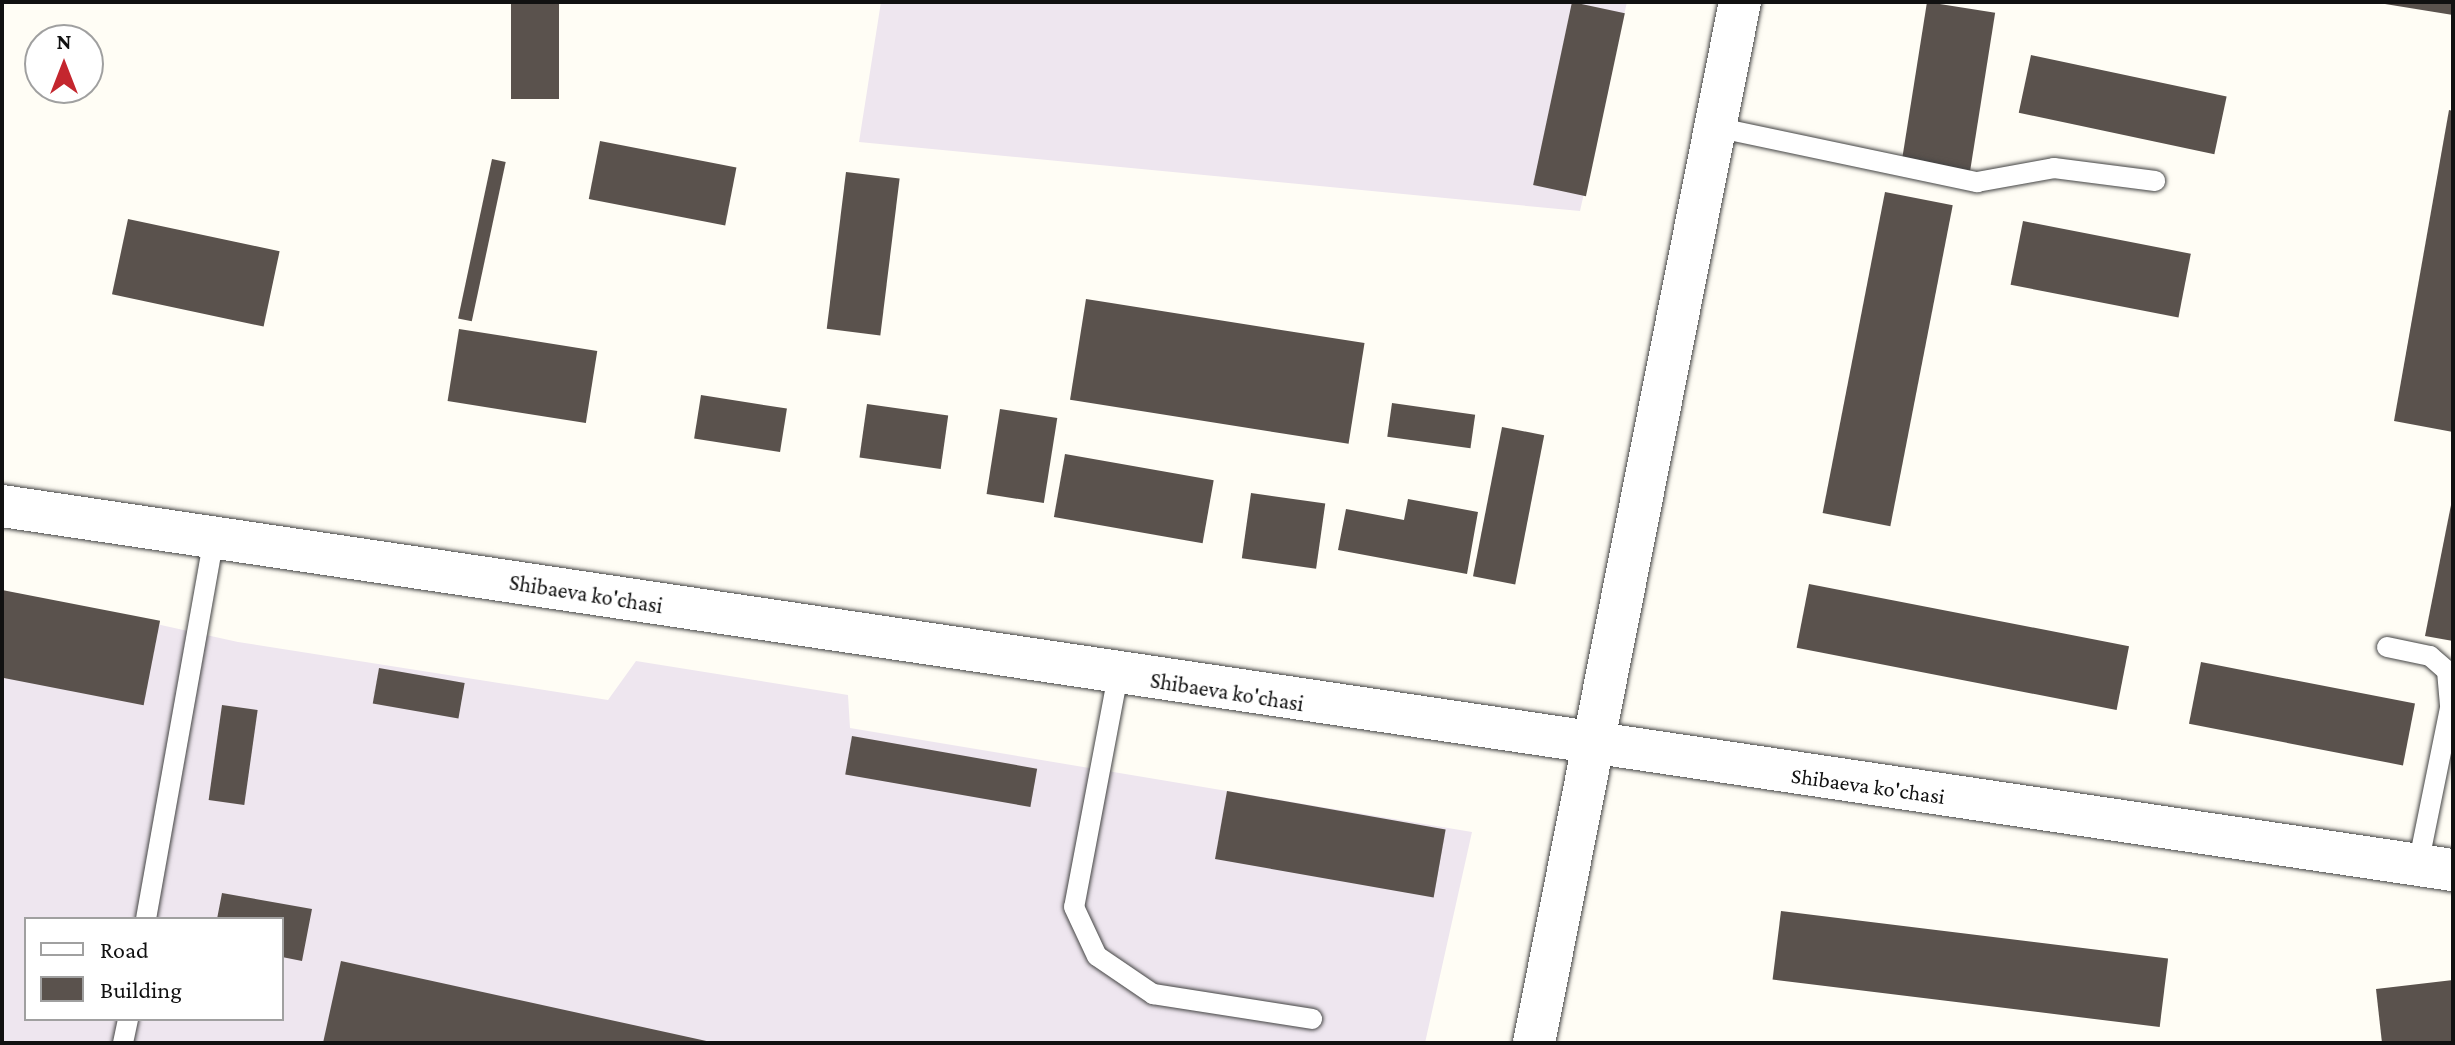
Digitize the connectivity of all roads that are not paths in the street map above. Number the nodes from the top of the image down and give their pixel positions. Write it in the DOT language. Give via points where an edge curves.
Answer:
graph roads {
  1 [pos="1740,2"];
  2 [pos="1715,127"];
  3 [pos="2155,181"];
  4 [pos="2,506"];
  5 [pos="214,538"];
  6 [pos="2387,647"];
  7 [pos="1118,675"];
  8 [pos="1591,747"];
  9 [pos="2436,867"];
  10 [pos="146,917"];
  11 [pos="1312,1019"];
  12 [pos="128,1021"];
  13 [pos="123,1043"];
  14 [pos="1534,1043"];
  1 -- 2 [label="street"];
  2 -- 3 [label="lane" via="1977,182 2054,168"];
  2 -- 8 [label="street"];
  4 -- 5 [label="street, Shibaeva ko'chasi"];
  5 -- 7 [label="street, Shibaeva ko'chasi"];
  5 -- 10 [label="lane"];
  6 -- 9 [label="lane" via="2430,656 2447,671 2450,708"];
  7 -- 8 [label="street, Shibaeva ko'chasi"];
  7 -- 11 [label="lane" via="1074,907 1097,956 1153,994"];
  8 -- 9 [label="street, Shibaeva ko'chasi"];
  8 -- 14 [label="street"];
  12 -- 13 [label="lane"];
}
